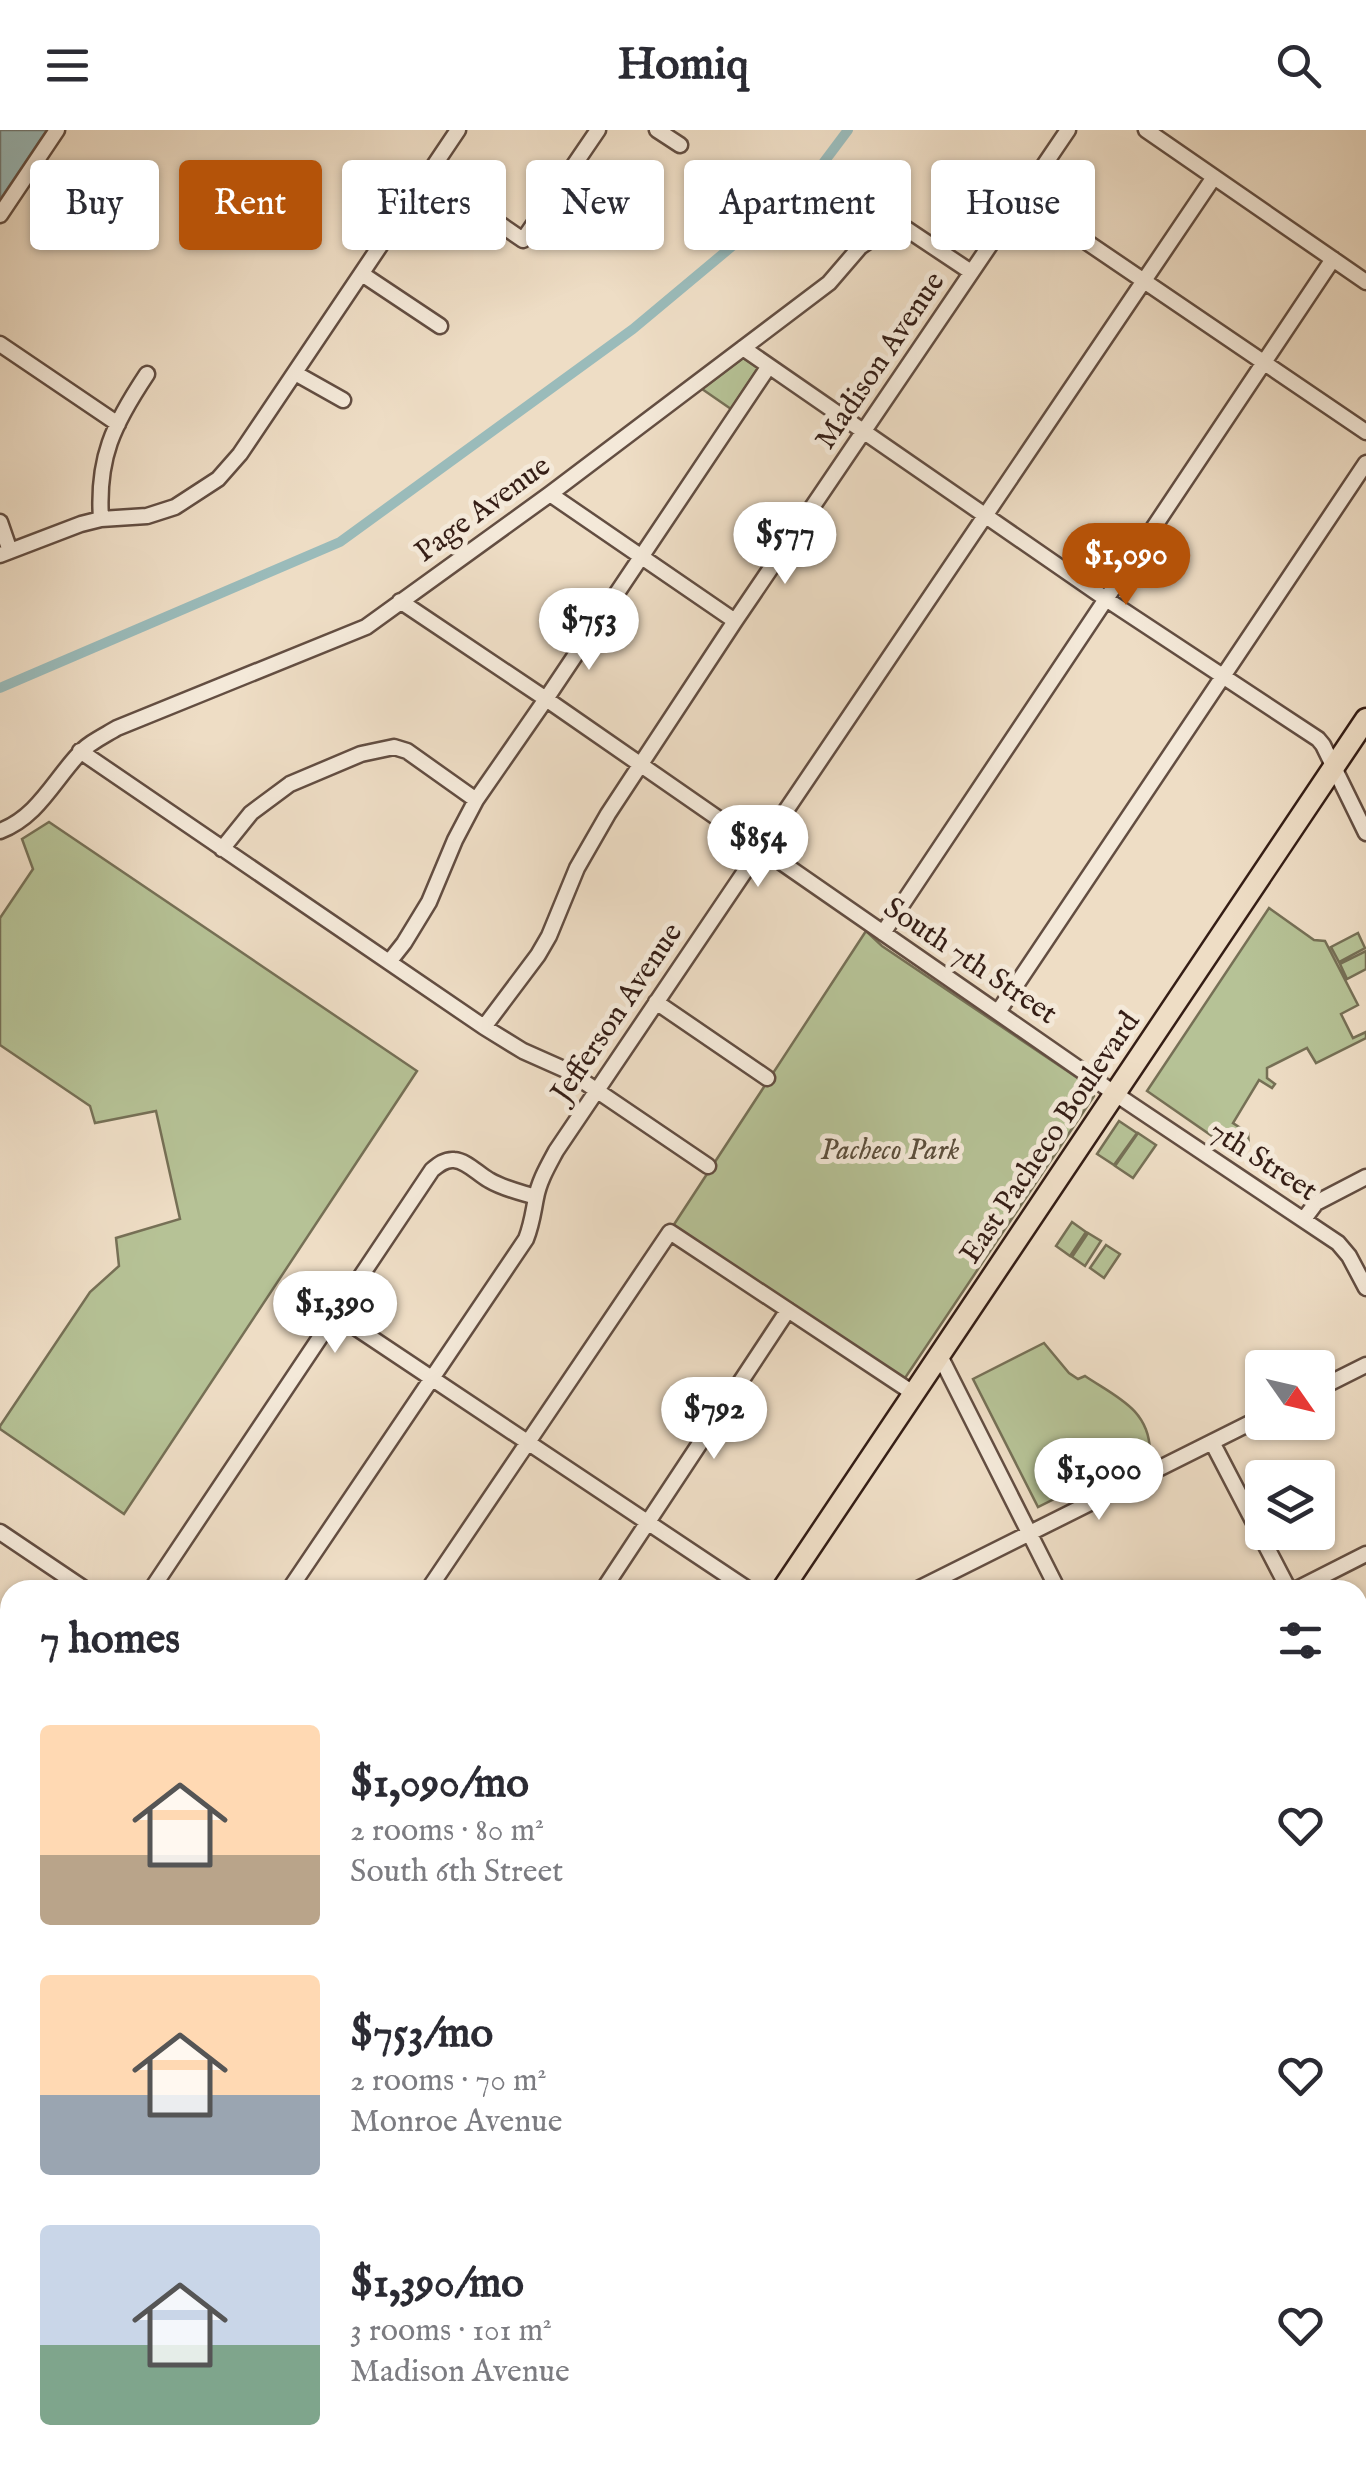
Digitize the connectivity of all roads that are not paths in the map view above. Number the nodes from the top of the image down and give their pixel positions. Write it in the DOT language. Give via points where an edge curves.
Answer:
graph roads {
  1 [pos="57,130"];
  2 [pos="458,130"];
  3 [pos="598,130"];
  4 [pos="657,130"];
  5 [pos="1068,130"];
  6 [pos="1146,130"];
  7 [pos="680,145"];
  8 [pos="438,160"];
  9 [pos="1048,160"];
  10 [pos="1214,177"];
  11 [pos="0,215"];
  12 [pos="506,228"];
  13 [pos="1095,248"];
  14 [pos="378,250"];
  15 [pos="986,250"];
  16 [pos="1333,259"];
  17 [pos="971,272"];
  18 [pos="362,274"];
  19 [pos="1144,281"];
  20 [pos="1366,282"];
  21 [pos="440,326"];
  22 [pos="0,344"];
  23 [pos="743,348"];
  24 [pos="1264,362"];
  25 [pos="768,366"];
  26 [pos="295,373"];
  27 [pos="147,374"];
  28 [pos="343,400"];
  29 [pos="118,424"];
  30 [pos="864,432"];
  31 [pos="1366,432"];
  32 [pos="1366,463"];
  33 [pos="550,494"];
  34 [pos="986,516"];
  35 [pos="101,520"];
  36 [pos="0,522"];
  37 [pos="5,553"];
  38 [pos="641,555"];
  39 [pos="400,600"];
  40 [pos="1106,600"];
  41 [pos="736,621"];
  42 [pos="1224,676"];
  43 [pos="546,699"];
  44 [pos="1366,719"];
  45 [pos="80,751"];
  46 [pos="641,766"];
  47 [pos="1334,766"];
  48 [pos="476,800"];
  49 [pos="0,831"];
  50 [pos="1366,833"];
  51 [pos="222,848"];
  52 [pos="761,848"];
  53 [pos="883,933"];
  54 [pos="389,962"];
  55 [pos="656,1002"];
  56 [pos="998,1012"];
  57 [pos="484,1026"];
  58 [pos="767,1078"];
  59 [pos="597,1090"];
  60 [pos="1114,1093"];
  61 [pos="708,1166"];
  62 [pos="1366,1176"];
  63 [pos="536,1196"];
  64 [pos="1304,1220"];
  65 [pos="1366,1288"];
  66 [pos="788,1310"];
  67 [pos="337,1315"];
  68 [pos="939,1354"];
  69 [pos="1366,1365"];
  70 [pos="432,1379"];
  71 [pos="1335,1380"];
  72 [pos="913,1393"];
  73 [pos="1245,1425"];
  74 [pos="1212,1442"];
  75 [pos="528,1443"];
  76 [pos="647,1523"];
  77 [pos="0,1532"];
  78 [pos="1029,1534"];
  79 [pos="1366,1554"];
  80 [pos="71,1580"];
  81 [pos="158,1580"];
  82 [pos="297,1580"];
  83 [pos="435,1580"];
  84 [pos="610,1580"];
  85 [pos="734,1580"];
  86 [pos="789,1580"];
  87 [pos="936,1580"];
  88 [pos="1053,1580"];
  89 [pos="1287,1580"];
  90 [pos="1313,1580"];
  1 -- 11 [label="street"];
  2 -- 8 [label="street"];
  3 -- 12 [label="street" via="523,240"];
  4 -- 7 [label="street"];
  5 -- 9 [label="street, Madison Avenue"];
  6 -- 10 [label="street"];
  10 -- 16 [label="street"];
  10 -- 19 [label="street, Jefferson Avenue"];
  13 -- 19 [label="street"];
  14 -- 18 [label="street"];
  15 -- 17 [label="street, Madison Avenue"];
  16 -- 20 [label="street"];
  16 -- 24 [label="street"];
  17 -- 23 [label="street, Page Avenue" via="905,228 882,232"];
  17 -- 30 [label="street, Madison Avenue"];
  18 -- 21 [label="street"];
  18 -- 26 [label="street"];
  19 -- 24 [label="street"];
  19 -- 34 [label="street, Jefferson Avenue"];
  22 -- 29 [label="street"];
  23 -- 25 [label="street"];
  23 -- 33 [label="street, Page Avenue"];
  24 -- 31 [label="street"];
  24 -- 40 [label="street"];
  25 -- 30 [label="street"];
  25 -- 38 [label="street"];
  26 -- 28 [label="street"];
  26 -- 35 [label="street" via="231,466 205,489 157,514"];
  27 -- 29 [label="street"];
  29 -- 35 [label="street" via="100,476"];
  30 -- 34 [label="street"];
  30 -- 41 [label="street, Madison Avenue"];
  32 -- 42 [label="street"];
  33 -- 38 [label="street"];
  33 -- 39 [label="street, Page Avenue"];
  34 -- 40 [label="street"];
  34 -- 52 [label="street, Jefferson Avenue"];
  35 -- 37 [label="street"];
  36 -- 37 [label="street"];
  38 -- 41 [label="street"];
  38 -- 43 [label="street"];
  39 -- 43 [label="street, South 7th Street"];
  39 -- 45 [label="street, Page Avenue" via="366,628 117,728"];
  40 -- 42 [label="street"];
  40 -- 53 [label="street"];
  41 -- 46 [label="street, Madison Avenue"];
  42 -- 47 [label="street" via="1318,739"];
  42 -- 56 [label="street"];
  43 -- 46 [label="street, South 7th Street"];
  43 -- 48 [label="street"];
  44 -- 47 [label="highway, East Pacheco Boulevard"];
  45 -- 49 [label="street, Page Avenue" via="40,804"];
  45 -- 51 [label="street"];
  46 -- 52 [label="street, South 7th Street"];
  46 -- 57 [label="street, Madison Avenue" via="594,836 538,956"];
  47 -- 50 [label="street"];
  47 -- 60 [label="highway, East Pacheco Boulevard"];
  48 -- 51 [label="street" via="394,747 290,784 250,814"];
  48 -- 54 [label="street" via="429,902"];
  51 -- 54 [label="street"];
  52 -- 53 [label="street, South 7th Street"];
  52 -- 55 [label="street, Jefferson Avenue"];
  53 -- 56 [label="street, South 7th Street"];
  54 -- 57 [label="street"];
  55 -- 58 [label="street"];
  55 -- 59 [label="street, Jefferson Avenue"];
  56 -- 60 [label="street, South 7th Street"];
  57 -- 59 [label="street"];
  59 -- 61 [label="street"];
  59 -- 63 [label="street, Jefferson Avenue" via="556,1150"];
  60 -- 64 [label="street, 7th Street"];
  60 -- 68 [label="highway, East Pacheco Boulevard"];
  62 -- 64 [label="street" via="1316,1203"];
  63 -- 67 [label="street" via="444,1161"];
  63 -- 70 [label="street, Jefferson Avenue" via="526,1239"];
  64 -- 65 [label="street, 7th Street" via="1344,1248"];
  66 -- 72 [label="street"];
  66 -- 75 [label="street" via="670,1232"];
  66 -- 76 [label="street"];
  67 -- 70 [label="street"];
  67 -- 81 [label="street"];
  68 -- 72 [label="highway, East Pacheco Boulevard"];
  68 -- 78 [label="street"];
  69 -- 71 [label="street"];
  70 -- 75 [label="street"];
  70 -- 82 [label="street, Jefferson Avenue"];
  72 -- 86 [label="highway, East Pacheco Boulevard"];
  73 -- 74 [label="street"];
  74 -- 78 [label="street"];
  74 -- 89 [label="street"];
  75 -- 76 [label="street"];
  75 -- 83 [label="street"];
  76 -- 84 [label="street"];
  76 -- 85 [label="street"];
  77 -- 80 [label="street"];
  78 -- 87 [label="street"];
  78 -- 88 [label="street"];
  79 -- 90 [label="street"];
}
